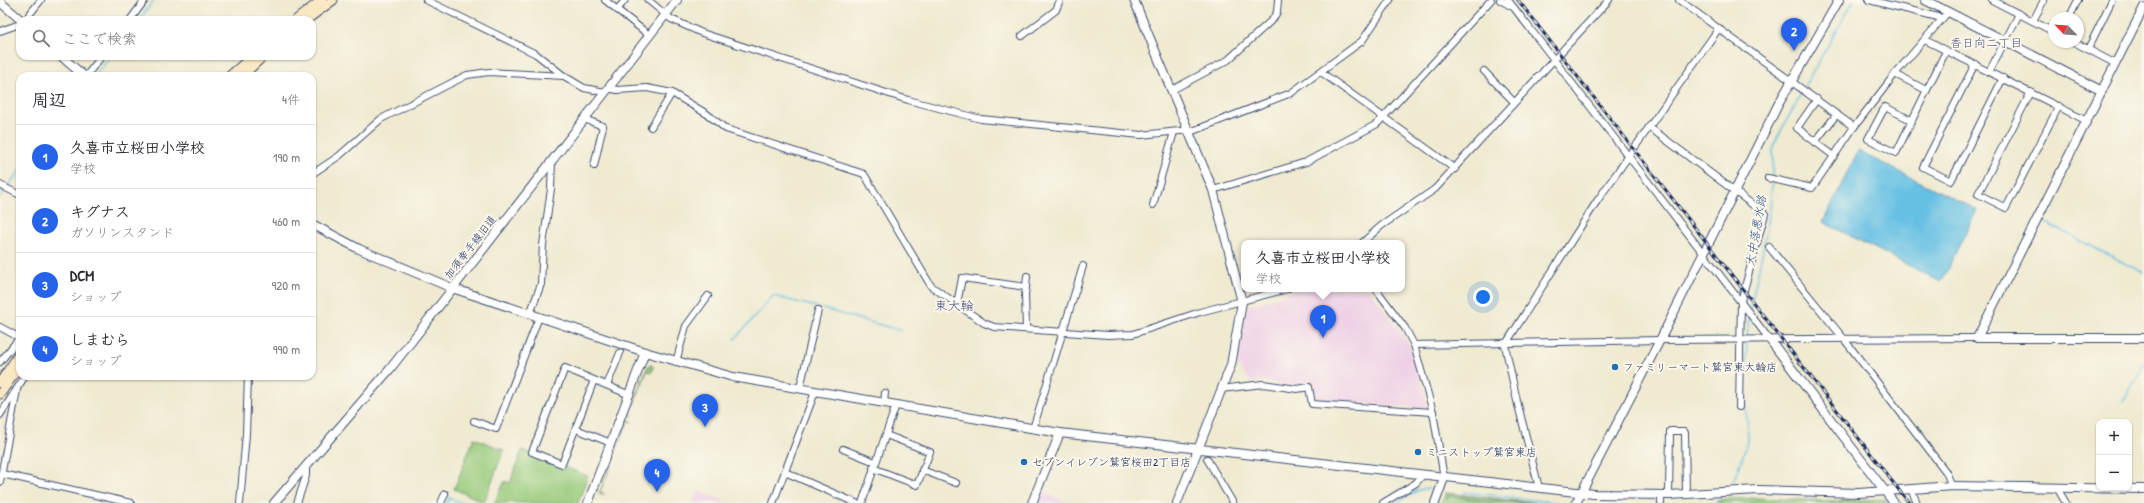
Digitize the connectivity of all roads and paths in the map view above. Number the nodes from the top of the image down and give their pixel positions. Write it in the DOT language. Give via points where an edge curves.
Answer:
graph roads {
  1 [pos="41,0"];
  2 [pos="145,0"];
  3 [pos="322,0"];
  4 [pos="333,0"];
  5 [pos="426,0"];
  6 [pos="605,0"];
  7 [pos="625,0"];
  8 [pos="648,0"];
  9 [pos="677,0"];
  10 [pos="1060,0"];
  11 [pos="1134,0"];
  12 [pos="1278,0"];
  13 [pos="1390,0"];
  14 [pos="1491,0"];
  15 [pos="1500,0"];
  16 [pos="1508,0"];
  17 [pos="1609,0"];
  18 [pos="1679,0"];
  19 [pos="1839,0"];
  20 [pos="1869,0"];
  21 [pos="1925,0"];
  22 [pos="1992,0"];
  23 [pos="2009,0"];
  24 [pos="2044,0"];
  25 [pos="2078,0"];
  26 [pos="2112,0"];
  27 [pos="0,2"];
  28 [pos="2005,7"];
  29 [pos="2144,7"];
  30 [pos="1514,8"];
  31 [pos="617,10"];
  32 [pos="2072,12"];
  33 [pos="666,14"];
  34 [pos="2019,14"];
  35 [pos="1945,15"];
  36 [pos="16,16"];
  37 [pos="28,16"];
  38 [pos="133,16"];
  39 [pos="301,16"];
  40 [pos="311,16"];
  41 [pos="2033,21"];
  42 [pos="16,25"];
  43 [pos="1719,28"];
  44 [pos="2048,29"];
  45 [pos="0,30"];
  46 [pos="649,36"];
  47 [pos="1022,36"];
  48 [pos="1925,40"];
  49 [pos="2004,42"];
  50 [pos="2084,47"];
  51 [pos="2088,49"];
  52 [pos="1946,50"];
  53 [pos="66,60"];
  54 [pos="99,60"];
  55 [pos="248,60"];
  56 [pos="259,60"];
  57 [pos="1554,60"];
  58 [pos="1975,64"];
  59 [pos="2116,64"];
  60 [pos="1484,71"];
  61 [pos="80,72"];
  62 [pos="88,72"];
  63 [pos="235,72"];
  64 [pos="246,72"];
  65 [pos="1321,72"];
  66 [pos="1989,72"];
  67 [pos="1895,74"];
  68 [pos="564,76"];
  69 [pos="2003,78"];
  70 [pos="1794,83"];
  71 [pos="607,90"];
  72 [pos="1172,90"];
  73 [pos="1926,90"];
  74 [pos="2102,91"];
  75 [pos="2030,92"];
  76 [pos="672,93"];
  77 [pos="1817,99"];
  78 [pos="1514,102"];
  79 [pos="2059,106"];
  80 [pos="1837,114"];
  81 [pos="1384,117"];
  82 [pos="584,119"];
  83 [pos="1911,120"];
  84 [pos="2087,121"];
  85 [pos="651,127"];
  86 [pos="1649,127"];
  87 [pos="1854,127"];
  88 [pos="1189,131"];
  89 [pos="1174,132"];
  90 [pos="1815,142"];
  91 [pos="1628,155"];
  92 [pos="1834,156"];
  93 [pos="552,160"];
  94 [pos="594,166"];
  95 [pos="1455,169"];
  96 [pos="316,171"];
  97 [pos="1768,178"];
  98 [pos="5,188"];
  99 [pos="1214,190"];
  100 [pos="1735,190"];
  101 [pos="16,193"];
  102 [pos="1153,205"];
  103 [pos="316,226"];
  104 [pos="1365,240"];
  105 [pos="1769,247"];
  106 [pos="1704,254"];
  107 [pos="1083,266"];
  108 [pos="1027,276"];
  109 [pos="1026,287"];
  110 [pos="452,288"];
  111 [pos="1277,292"];
  112 [pos="1378,292"];
  113 [pos="708,296"];
  114 [pos="1242,302"];
  115 [pos="1743,302"];
  116 [pos="957,304"];
  117 [pos="818,310"];
  118 [pos="530,314"];
  119 [pos="539,317"];
  120 [pos="0,327"];
  121 [pos="1026,328"];
  122 [pos="1063,331"];
  123 [pos="16,335"];
  124 [pos="1977,338"];
  125 [pos="2144,338"];
  126 [pos="1844,339"];
  127 [pos="1660,340"];
  128 [pos="1742,340"];
  129 [pos="1770,340"];
  130 [pos="16,342"];
  131 [pos="1505,344"];
  132 [pos="1414,345"];
  133 [pos="645,352"];
  134 [pos="620,353"];
  135 [pos="16,359"];
  136 [pos="0,362"];
  137 [pos="676,362"];
  138 [pos="16,371"];
  139 [pos="23,380"];
  140 [pos="248,380"];
  141 [pos="594,380"];
  142 [pos="0,383"];
  143 [pos="607,385"];
  144 [pos="800,388"];
  145 [pos="1221,389"];
  146 [pos="17,390"];
  147 [pos="815,392"];
  148 [pos="885,393"];
  149 [pos="0,394"];
  150 [pos="630,395"];
  151 [pos="884,403"];
  152 [pos="896,406"];
  153 [pos="1739,407"];
  154 [pos="1433,412"];
  155 [pos="0,415"];
  156 [pos="474,421"];
  157 [pos="576,429"];
  158 [pos="1034,429"];
  159 [pos="1060,433"];
  160 [pos="886,434"];
  161 [pos="611,443"];
  162 [pos="843,449"];
  163 [pos="1198,450"];
  164 [pos="1207,459"];
  165 [pos="874,465"];
  166 [pos="306,467"];
  167 [pos="922,470"];
  168 [pos="785,472"];
  169 [pos="2,474"];
  170 [pos="1422,476"];
  171 [pos="1444,478"];
  172 [pos="0,482"];
  173 [pos="956,483"];
  174 [pos="1952,486"];
  175 [pos="1539,488"];
  176 [pos="2057,488"];
  177 [pos="1911,489"];
  178 [pos="2144,489"];
  179 [pos="1885,491"];
  180 [pos="1581,493"];
  181 [pos="445,494"];
  182 [pos="1686,494"];
  183 [pos="1664,498"];
  184 [pos="131,503"];
  185 [pos="240,503"];
  186 [pos="274,503"];
  187 [pos="297,503"];
  188 [pos="441,503"];
  189 [pos="588,503"];
  190 [pos="773,503"];
  191 [pos="856,503"];
  192 [pos="862,503"];
  193 [pos="1032,503"];
  194 [pos="1177,503"];
  195 [pos="1233,503"];
  196 [pos="1382,503"];
  197 [pos="1434,503"];
  198 [pos="1576,503"];
  199 [pos="1894,503"];
  200 [pos="1917,503"];
  201 [pos="2066,503"];
  1 -- 37 [label="street"];
  2 -- 38 [label="street"];
  3 -- 39 [label="main road"];
  4 -- 40 [label="main road"];
  5 -- 68 [label="street" via="536,54"];
  6 -- 31 [label="street"];
  7 -- 31 [label="street"];
  8 -- 33 [label="street"];
  9 -- 33 [label="street, 加須幸手線旧道"];
  10 -- 47 [label="street" via="1056,10"];
  11 -- 72 [label="street"];
  12 -- 72 [label="street" via="1277,12 1273,19 1228,60"];
  13 -- 65 [label="street" via="1362,41"];
  14 -- 81 [label="street"];
  15 -- 30 [label="street"];
  16 -- 30 [label="street"];
  17 -- 57 [label="street"];
  18 -- 43 [label="street"];
  19 -- 70 [label="street"];
  20 -- 35 [label="street"];
  21 -- 35 [label="street"];
  22 -- 28 [label="street"];
  23 -- 28 [label="street"];
  24 -- 41 [label="street"];
  25 -- 32 [label="street"];
  26 -- 51 [label="street"];
  27 -- 36 [label="street"];
  28 -- 34 [label="street"];
  29 -- 59 [label="street"];
  30 -- 57 [label="street"];
  31 -- 46 [label="street"];
  33 -- 46 [label="street, 加須幸手線旧道"];
  33 -- 89 [label="street" via="702,33 908,100 972,117 1127,134"];
  34 -- 41 [label="street"];
  34 -- 49 [label="street"];
  35 -- 48 [label="street"];
  35 -- 49 [label="street"];
  41 -- 44 [label="street"];
  42 -- 45 [label="street"];
  43 -- 70 [label="street"];
  43 -- 86 [label="street"];
  46 -- 71 [label="street, 加須幸手線旧道"];
  48 -- 52 [label="street"];
  48 -- 67 [label="street"];
  49 -- 66 [label="street"];
  49 -- 74 [label="street"];
  50 -- 51 [label="street"];
  51 -- 59 [label="street"];
  52 -- 58 [label="street"];
  52 -- 73 [label="street"];
  53 -- 61 [label="street"];
  54 -- 62 [label="street"];
  55 -- 63 [label="main road"];
  56 -- 64 [label="main road"];
  57 -- 78 [label="street"];
  57 -- 91 [label="street"];
  58 -- 66 [label="street"];
  58 -- 69 [label="street" via="1923,167 1951,181"];
  59 -- 74 [label="street"];
  60 -- 78 [label="street"];
  65 -- 81 [label="street"];
  65 -- 88 [label="street" via="1287,95"];
  66 -- 69 [label="street"];
  67 -- 73 [label="street"];
  67 -- 87 [label="street"];
  68 -- 71 [label="street" via="584,88"];
  68 -- 96 [label="street" via="489,72 467,75 381,119 339,156"];
  69 -- 75 [label="street"];
  70 -- 77 [label="street"];
  70 -- 100 [label="street"];
  71 -- 76 [label="street" via="647,88"];
  71 -- 82 [label="street, 加須幸手線旧道"];
  72 -- 88 [label="street"];
  73 -- 83 [label="street"];
  74 -- 84 [label="street"];
  75 -- 79 [label="street"];
  75 -- 79 [label="street" via="1978,194 2006,208"];
  76 -- 85 [label="street"];
  76 -- 116 [label="street" via="726,129 864,174 928,281"];
  77 -- 80 [label="street"];
  77 -- 90 [label="street" via="1797,128"];
  78 -- 95 [label="street"];
  79 -- 84 [label="street"];
  80 -- 87 [label="street"];
  80 -- 90 [label="street"];
  81 -- 95 [label="street"];
  81 -- 99 [label="street" via="1370,129 1306,162"];
  82 -- 93 [label="street, 加須幸手線旧道"];
  82 -- 94 [label="street" via="603,126"];
  83 -- 83 [label="street" via="1896,153 1868,139 1885,107"];
  84 -- 124 [label="street"];
  86 -- 91 [label="street"];
  86 -- 100 [label="street"];
  87 -- 92 [label="street"];
  88 -- 89 [label="street"];
  88 -- 99 [label="street"];
  89 -- 102 [label="street"];
  90 -- 92 [label="street"];
  91 -- 106 [label="street"];
  91 -- 131 [label="street" via="1567,245"];
  92 -- 97 [label="street" via="1812,188"];
  93 -- 110 [label="street, 加須幸手線旧道"];
  93 -- 118 [label="street" via="541,284"];
  95 -- 104 [label="street" via="1435,189 1381,226"];
  98 -- 101 [label="street"];
  99 -- 114 [label="street"];
  100 -- 106 [label="street"];
  100 -- 115 [label="street" via="1765,214"];
  103 -- 110 [label="street" via="359,249"];
  105 -- 126 [label="street"];
  106 -- 115 [label="street"];
  106 -- 127 [label="street"];
  107 -- 122 [label="street"];
  108 -- 109 [label="street"];
  109 -- 116 [label="street" via="962,278"];
  109 -- 121 [label="street"];
  110 -- 118 [label="street"];
  110 -- 166 [label="street, 加須幸手線旧道" via="390,369"];
  111 -- 114 [label="street"];
  112 -- 132 [label="street"];
  113 -- 137 [label="street" via="686,326"];
  114 -- 122 [label="street" via="1200,312 1133,334 1108,335"];
  114 -- 145 [label="street" via="1231,365"];
  115 -- 128 [label="street"];
  115 -- 129 [label="street"];
  116 -- 121 [label="street" via="989,325"];
  117 -- 144 [label="street"];
  118 -- 119 [label="street"];
  119 -- 133 [label="street"];
  119 -- 156 [label="street" via="496,429"];
  120 -- 123 [label="street"];
  121 -- 122 [label="street"];
  122 -- 158 [label="street"];
  124 -- 125 [label="street"];
  124 -- 126 [label="street"];
  126 -- 129 [label="street"];
  126 -- 174 [label="street" via="1946,472"];
  127 -- 128 [label="street"];
  127 -- 131 [label="street"];
  127 -- 180 [label="street"];
  128 -- 129 [label="street"];
  128 -- 153 [label="street"];
  129 -- 179 [label="street"];
  130 -- 136 [label="street"];
  131 -- 132 [label="street"];
  131 -- 175 [label="street"];
  132 -- 154 [label="street"];
  133 -- 137 [label="street"];
  133 -- 150 [label="street"];
  134 -- 143 [label="street"];
  135 -- 142 [label="main road"];
  137 -- 144 [label="street" via="727,375"];
  138 -- 149 [label="main road"];
  139 -- 146 [label="street"];
  140 -- 185 [label="street"];
  141 -- 143 [label="street"];
  141 -- 157 [label="street"];
  141 -- 157 [label="street" via="565,368 532,452 562,464"];
  143 -- 150 [label="street"];
  144 -- 147 [label="street"];
  145 -- 154 [label="street" via="1263,384 1297,389 1309,387 1312,404"];
  145 -- 163 [label="street"];
  146 -- 155 [label="street"];
  146 -- 169 [label="street"];
  147 -- 151 [label="street"];
  147 -- 168 [label="street"];
  148 -- 151 [label="street"];
  150 -- 161 [label="street"];
  151 -- 152 [label="street"];
  152 -- 158 [label="street"];
  152 -- 160 [label="street"];
  154 -- 171 [label="street"];
  157 -- 161 [label="street"];
  158 -- 159 [label="street"];
  159 -- 163 [label="street"];
  159 -- 193 [label="street"];
  160 -- 165 [label="street"];
  160 -- 167 [label="street" via="930,452"];
  161 -- 189 [label="street"];
  162 -- 165 [label="street"];
  163 -- 170 [label="street"];
  163 -- 194 [label="street"];
  164 -- 195 [label="street"];
  165 -- 167 [label="street" via="916,485"];
  165 -- 192 [label="street"];
  166 -- 186 [label="street, 加須幸手線旧道"];
  166 -- 187 [label="street" via="306,476"];
  167 -- 173 [label="street"];
  168 -- 190 [label="street"];
  168 -- 191 [label="street"];
  169 -- 172 [label="street"];
  169 -- 184 [label="street"];
  170 -- 171 [label="street"];
  170 -- 196 [label="street" via="1416,483"];
  171 -- 175 [label="street"];
  171 -- 197 [label="street"];
  174 -- 176 [label="street"];
  174 -- 177 [label="street"];
  175 -- 180 [label="street"];
  176 -- 178 [label="street"];
  176 -- 201 [label="street"];
  177 -- 179 [label="street"];
  177 -- 200 [label="street"];
  179 -- 182 [label="street" via="1859,493 1758,490"];
  179 -- 199 [label="street"];
  180 -- 183 [label="street"];
  180 -- 198 [label="street"];
  181 -- 188 [label="street"];
  182 -- 183 [label="street"];
  182 -- 183 [label="street" via="1685,433 1670,431"];
}
